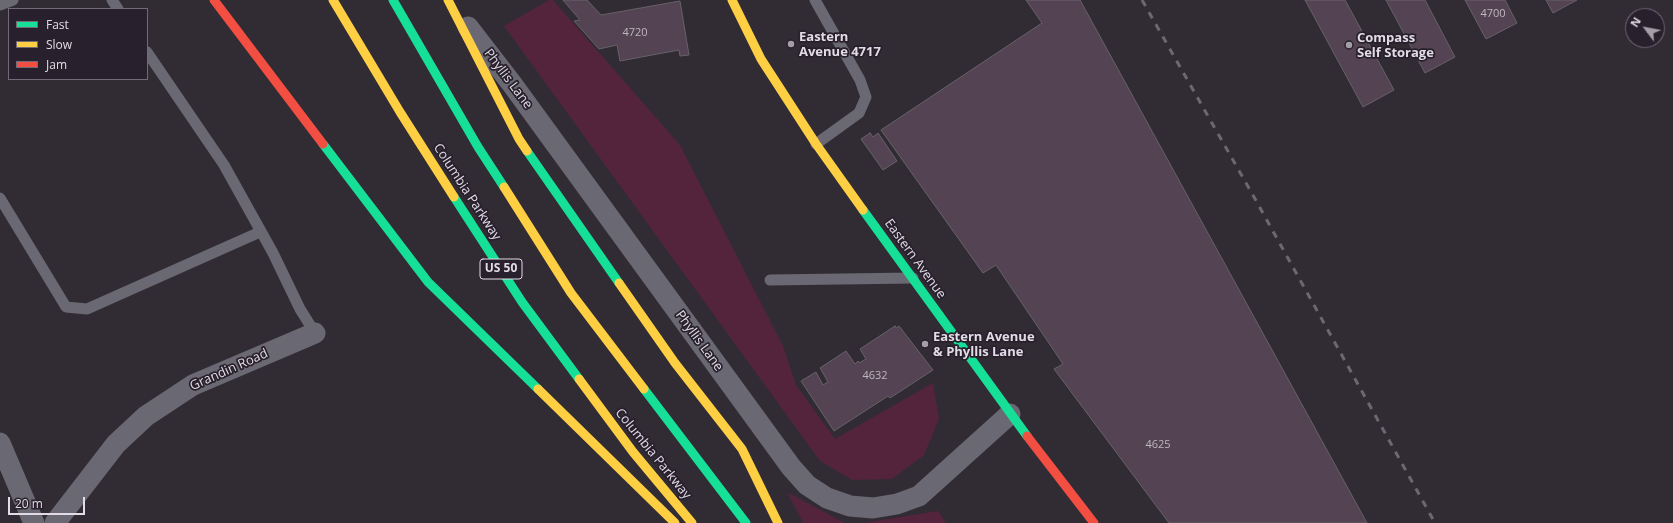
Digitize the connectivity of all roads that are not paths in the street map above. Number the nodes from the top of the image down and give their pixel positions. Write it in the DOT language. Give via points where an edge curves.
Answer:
graph roads {
  1 [pos="13,0"];
  2 [pos="214,0"];
  3 [pos="333,0"];
  4 [pos="393,0"];
  5 [pos="732,0"];
  6 [pos="815,0"];
  7 [pos="448,1"];
  8 [pos="0,5"];
  9 [pos="148,53"];
  10 [pos="816,144"];
  11 [pos="0,198"];
  12 [pos="260,232"];
  13 [pos="913,278"];
  14 [pos="770,280"];
  15 [pos="315,333"];
  16 [pos="1010,414"];
  17 [pos="0,443"];
  18 [pos="34,523"];
  19 [pos="55,523"];
  20 [pos="675,523"];
  21 [pos="692,523"];
  22 [pos="746,523"];
  23 [pos="778,523"];
  24 [pos="1094,523"];
  1 -- 8 [label="lane"];
  2 -- 20 [label="main road" via="428,282"];
  3 -- 21 [label="main road, Columbia Parkway / US 50" via="400,112 522,302 633,452"];
  4 -- 22 [label="main road" via="478,147 571,293"];
  5 -- 10 [label="main road, Eastern Avenue" via="760,59"];
  6 -- 10 [label="lane" via="860,80 866,98 859,114"];
  7 -- 16 [label="street, Phyllis Lane" via="512,84 791,467 807,485 827,498 850,506 873,508 919,496"];
  7 -- 23 [label="main road" via="519,139 675,362 742,449"];
  9 -- 12 [label="lane" via="224,165"];
  10 -- 13 [label="main road, Eastern Avenue"];
  11 -- 12 [label="lane" via="66,307 87,309"];
  12 -- 15 [label="lane"];
  13 -- 14 [label="lane"];
  13 -- 16 [label="main road, Eastern Avenue"];
  15 -- 19 [label="street, Grandin Road" via="193,385 146,416 116,444"];
  16 -- 24 [label="main road, Eastern Avenue"];
  17 -- 18 [label="street"];
}
